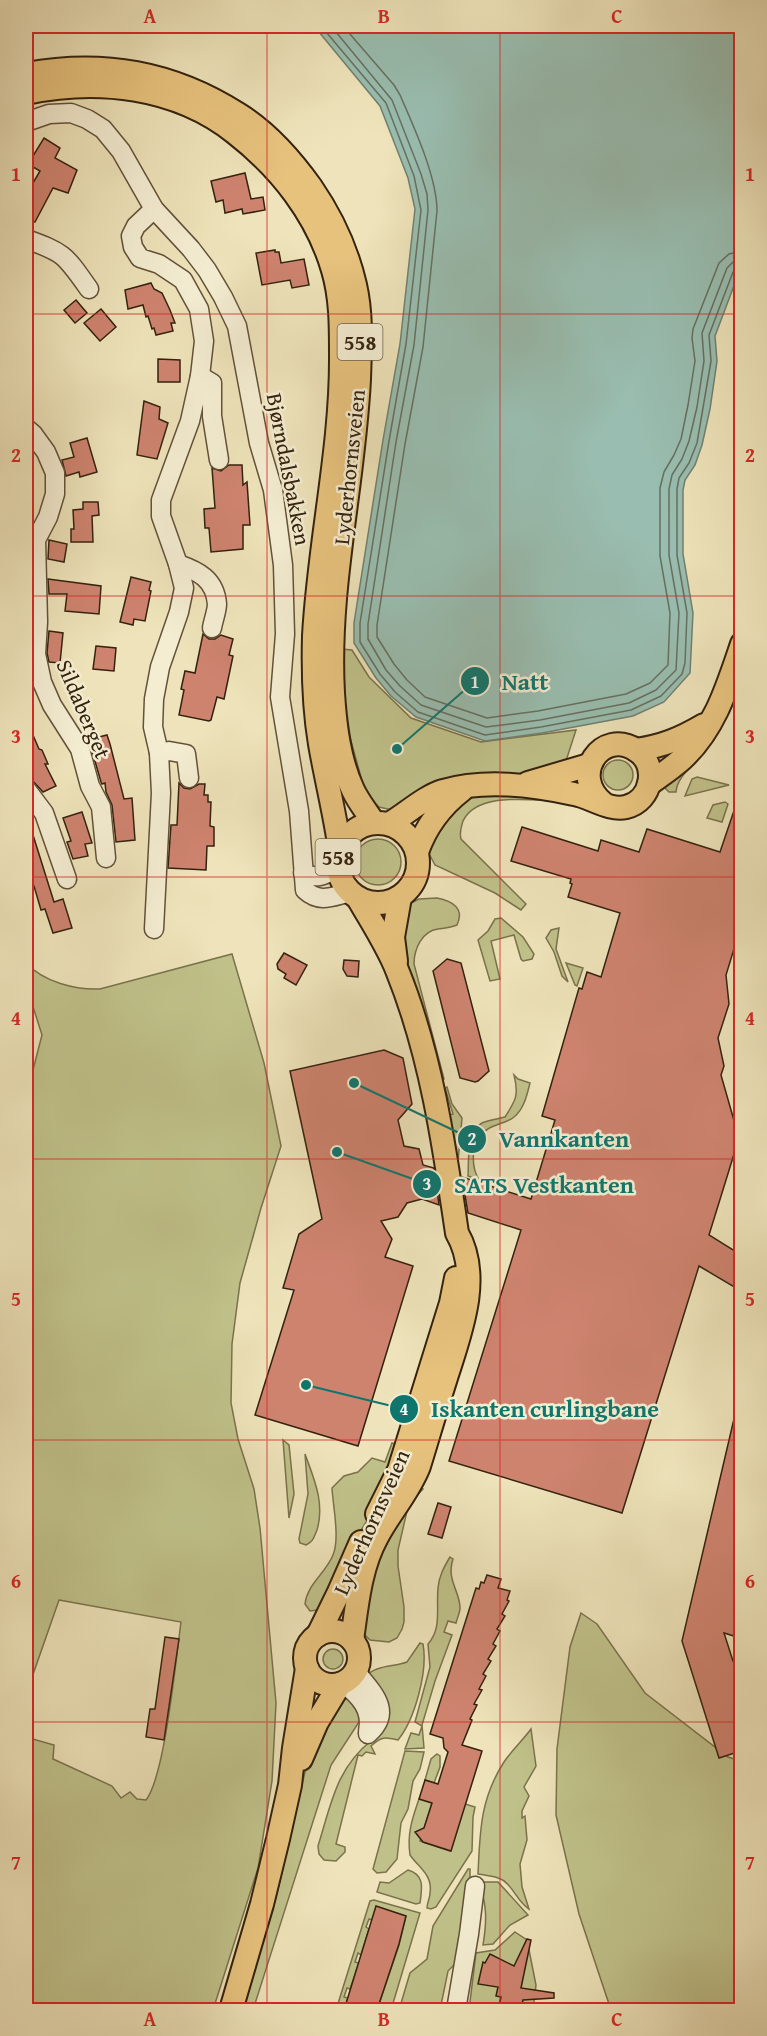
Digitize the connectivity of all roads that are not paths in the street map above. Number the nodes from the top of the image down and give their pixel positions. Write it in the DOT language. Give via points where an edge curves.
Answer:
graph roads {
  1 [pos="26,74"];
  2 [pos="26,93"];
  3 [pos="26,122"];
  4 [pos="154,209"];
  5 [pos="26,239"];
  6 [pos="89,289"];
  7 [pos="200,376"];
  8 [pos="26,428"];
  9 [pos="219,460"];
  10 [pos="31,541"];
  11 [pos="178,564"];
  12 [pos="212,628"];
  13 [pos="741,644"];
  14 [pos="710,721"];
  15 [pos="636,750"];
  16 [pos="159,753"];
  17 [pos="590,765"];
  18 [pos="189,778"];
  19 [pos="649,784"];
  20 [pos="521,785"];
  21 [pos="465,787"];
  22 [pos="26,789"];
  23 [pos="603,803"];
  24 [pos="381,824"];
  25 [pos="417,852"];
  26 [pos="106,858"];
  27 [pos="339,859"];
  28 [pos="303,873"];
  29 [pos="67,879"];
  30 [pos="355,895"];
  31 [pos="400,897"];
  32 [pos="154,929"];
  33 [pos="396,968"];
  34 [pos="457,1233"];
  35 [pos="318,1635"];
  36 [pos="352,1640"];
  37 [pos="307,1668"];
  38 [pos="346,1680"];
  39 [pos="290,1785"];
  40 [pos="475,1886"];
  41 [pos="231,2010"];
  42 [pos="456,2010"];
  1 -- 24 [label="main road, Lyderhornsveien / 558" via="84,68 140,73 215,99 246,119 283,152 314,192 339,237 356,286 359,358 356,419 332,624 333,704 343,764 352,789"];
  2 -- 27 [label="main road, Lyderhornsveien / 558" via="65,86 115,86 145,91 203,112 269,162 299,200 326,248 338,293 341,386 317,602 314,673 315,707"];
  3 -- 4 [label="street, Bjørndalsbakken" via="49,114 71,113 103,129"];
  4 -- 7 [label="street" via="136,226 131,236 133,247 140,258 159,264 183,280 199,309 204,341"];
  4 -- 28 [label="street, Bjørndalsbakken" via="207,270 237,326 243,352 273,490 283,565 285,634 280,697 299,811"];
  5 -- 6 [label="street" via="59,251"];
  7 -- 9 [label="street" via="212,383"];
  7 -- 11 [label="street" via="190,421 161,500 161,516"];
  8 -- 10 [label="street, Sildaberget" via="46,452 55,473 55,494 48,517"];
  10 -- 26 [label="street, Sildaberget" via="38,622 36,654 42,682 80,749 90,786 101,807"];
  11 -- 12 [label="street" via="200,572 212,587 217,604"];
  11 -- 16 [label="street" via="183,588 179,612 160,667 154,699 153,727"];
  13 -- 14 [label="main road, 558" via="730,682"];
  14 -- 15 [label="main road, 558" via="680,740"];
  14 -- 19 [label="main road, 558" via="684,758"];
  15 -- 17 [label="main road, 558" via="621,745 605,748"];
  15 -- 19 [label="main road" via="648,763"];
  16 -- 18 [label="street" via="186,754"];
  16 -- 32 [label="street" via="161,793"];
  17 -- 20 [label="main road, 558"];
  17 -- 23 [label="main road" via="588,782"];
  19 -- 23 [label="main road, 558" via="634,804 619,808"];
  20 -- 21 [label="main road, 558"];
  20 -- 23 [label="main road, 558"];
  21 -- 24 [label="main road, 558" via="442,792"];
  21 -- 25 [label="main road" via="449,799 428,825"];
  22 -- 29 [label="street" via="44,813"];
  24 -- 25 [label="main road, 558" via="399,828"];
  24 -- 27 [label="main road, 558" via="357,829 344,841"];
  25 -- 31 [label="main road" via="416,877"];
  27 -- 28 [label="street" via="323,876 312,878"];
  27 -- 30 [label="main road, 558" via="341,878"];
  28 -- 30 [label="street, Bjørndalsbakken" via="305,890 311,896 322,899"];
  30 -- 31 [label="main road, 558" via="379,903"];
  30 -- 33 [label="main road, Lyderhornsveien"];
  31 -- 33 [label="main road, Lyderhornsveien" via="393,937"];
  33 -- 34 [label="main road, Lyderhornsveien" via="423,1048 438,1112"];
  34 -- 35 [label="main road, Lyderhornsveien" via="455,1289 399,1470"];
  34 -- 36 [label="main road, Lyderhornsveien" via="467,1262 463,1323 412,1484 377,1537 367,1562"];
  35 -- 36 [label="main road" via="332,1631"];
  35 -- 37 [label="main road" via="308,1646"];
  36 -- 38 [label="main road" via="359,1658"];
  37 -- 38 [label="main road" via="315,1679 327,1685"];
  37 -- 39 [label="main road"];
  38 -- 39 [label="main road" via="317,1722"];
  39 -- 41 [label="main road" via="262,1904"];
  40 -- 42 [label="street"];
}
